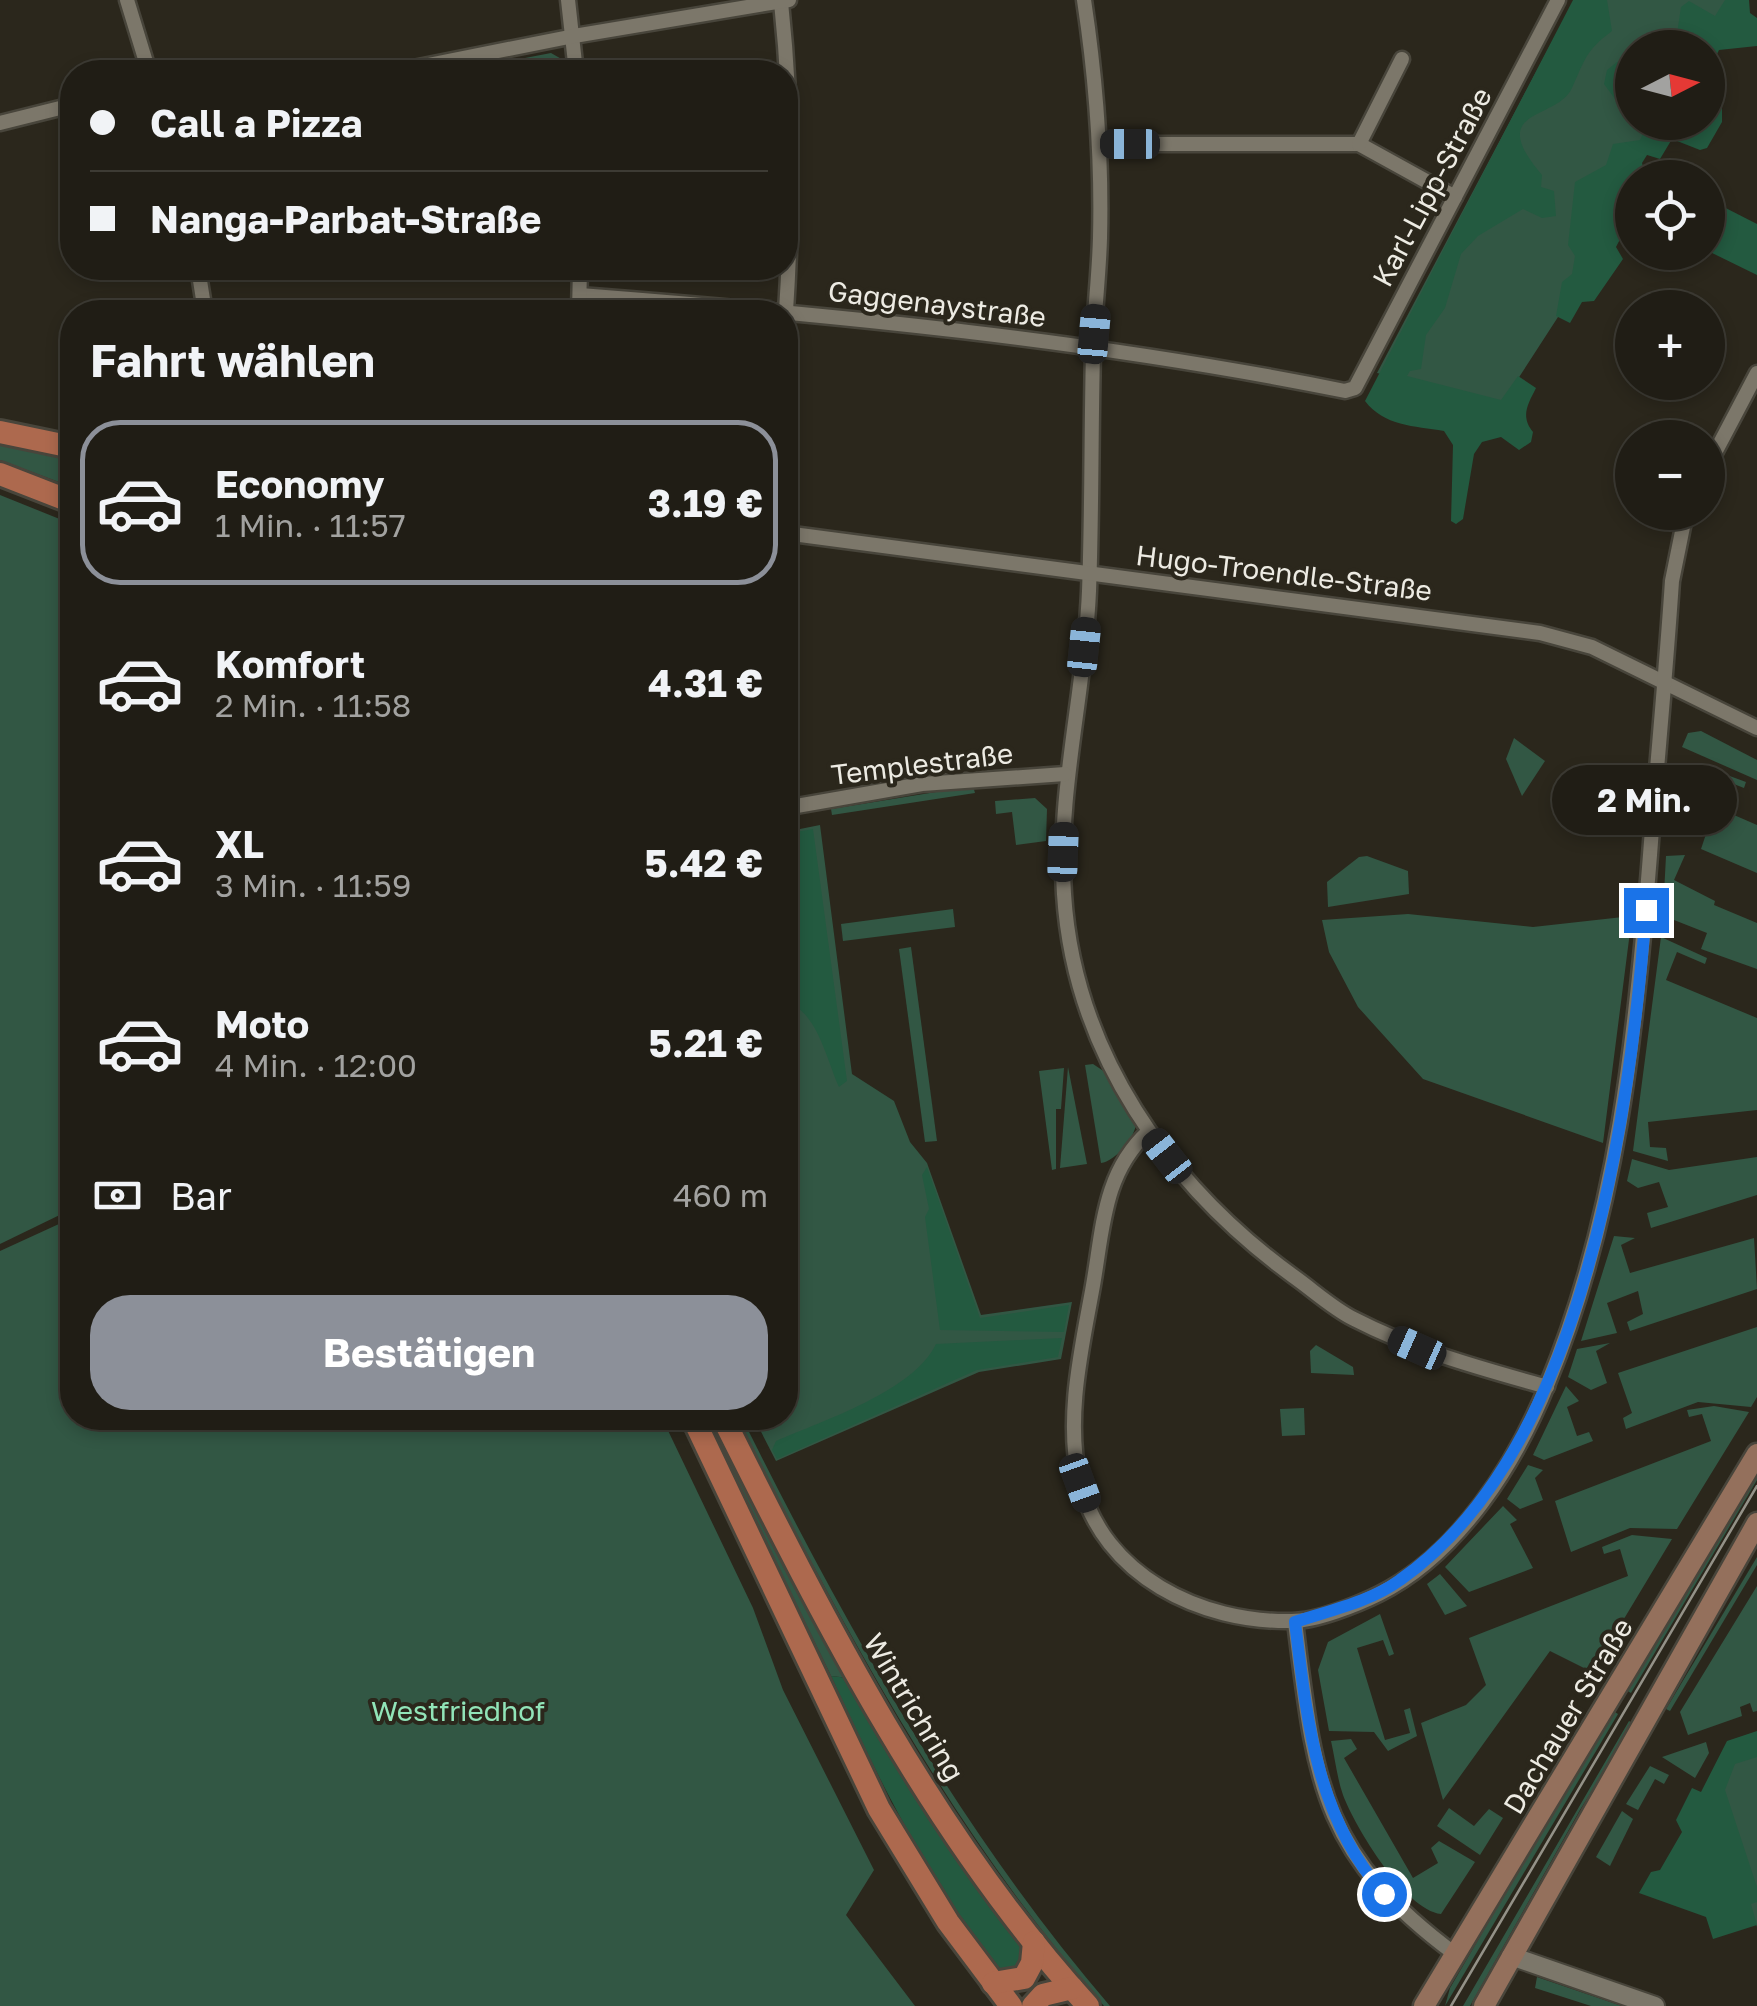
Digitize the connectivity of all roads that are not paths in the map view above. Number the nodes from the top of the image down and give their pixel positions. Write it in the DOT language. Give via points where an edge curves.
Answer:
graph roads {
  1 [pos="128,0"];
  2 [pos="568,0"];
  3 [pos="1084,0"];
  4 [pos="1558,0"];
  5 [pos="785,1"];
  6 [pos="574,36"];
  7 [pos="1402,58"];
  8 [pos="145,60"];
  9 [pos="453,60"];
  10 [pos="575,60"];
  11 [pos="789,60"];
  12 [pos="60,108"];
  13 [pos="0,123"];
  14 [pos="1100,144"];
  15 [pos="1359,144"];
  16 [pos="1455,197"];
  17 [pos="580,280"];
  18 [pos="580,296"];
  19 [pos="580,300"];
  20 [pos="635,300"];
  21 [pos="798,312"];
  22 [pos="1093,348"];
  23 [pos="1757,372"];
  24 [pos="1345,391"];
  25 [pos="0,432"];
  26 [pos="1725,433"];
  27 [pos="60,444"];
  28 [pos="0,474"];
  29 [pos="60,497"];
  30 [pos="1682,530"];
  31 [pos="798,535"];
  32 [pos="1088,573"];
  33 [pos="1665,680"];
  34 [pos="1757,728"];
  35 [pos="1065,774"];
  36 [pos="798,806"];
  37 [pos="1148,1132"];
  38 [pos="1547,1387"];
  39 [pos="699,1430"];
  40 [pos="729,1430"];
  41 [pos="1757,1454"];
  42 [pos="1757,1523"];
  43 [pos="1295,1622"];
  44 [pos="1034,1942"];
  45 [pos="1455,1954"];
  46 [pos="1511,1956"];
  47 [pos="993,1982"];
  48 [pos="1080,1997"];
  49 [pos="1011,2006"];
  50 [pos="1033,2006"];
  51 [pos="1424,2006"];
  52 [pos="1484,2006"];
  53 [pos="1655,2006"];
  1 -- 8 [label="street"];
  2 -- 6 [label="street"];
  3 -- 14 [label="street"];
  4 -- 16 [label="street, Karl-Lipp-Straße"];
  5 -- 6 [label="street"];
  5 -- 11 [label="street"];
  6 -- 9 [label="street"];
  6 -- 10 [label="street"];
  7 -- 15 [label="street"];
  12 -- 13 [label="street"];
  14 -- 15 [label="street"];
  14 -- 22 [label="street"];
  15 -- 16 [label="street"];
  16 -- 24 [label="street, Karl-Lipp-Straße" via="1354,388"];
  17 -- 18 [label="street"];
  18 -- 19 [label="street"];
  18 -- 20 [label="street, Gaggenaystraße"];
  21 -- 22 [label="street, Gaggenaystraße"];
  22 -- 24 [label="street, Gaggenaystraße"];
  22 -- 32 [label="street"];
  23 -- 26 [label="street"];
  25 -- 27 [label="main road"];
  28 -- 29 [label="main road"];
  30 -- 33 [label="street"];
  31 -- 32 [label="street, Hugo-Troendle-Straße"];
  32 -- 33 [label="street, Hugo-Troendle-Straße" via="1540,633 1592,647"];
  32 -- 35 [label="street"];
  33 -- 34 [label="street, Hugo-Troendle-Straße"];
  33 -- 38 [label="street" via="1626,1093 1596,1227"];
  35 -- 36 [label="street, Templestraße" via="922,784"];
  35 -- 37 [label="street" via="1067,925 1076,972 1111,1072"];
  37 -- 38 [label="street" via="1230,1226 1350,1318 1433,1355"];
  37 -- 43 [label="street" via="1119,1162 1114,1178 1078,1374 1074,1443 1080,1483 1094,1520 1145,1579 1198,1606"];
  38 -- 43 [label="street" via="1494,1487 1428,1558 1379,1594"];
  39 -- 47 [label="main road" via="879,1810"];
  40 -- 44 [label="main road, Wintrichring" via="834,1632 930,1793"];
  41 -- 45 [label="main road, Dachauer Straße"];
  42 -- 46 [label="main road"];
  43 -- 45 [label="street" via="1316,1765 1344,1839 1384,1894"];
  44 -- 47 [label="main road" via="1024,1978"];
  44 -- 48 [label="main road, Wintrichring"];
  45 -- 51 [label="main road, Dachauer Straße"];
  46 -- 52 [label="main road"];
  46 -- 53 [label="street"];
  47 -- 49 [label="main road"];
  48 -- 50 [label="main road" via="1043,1995"];
}
